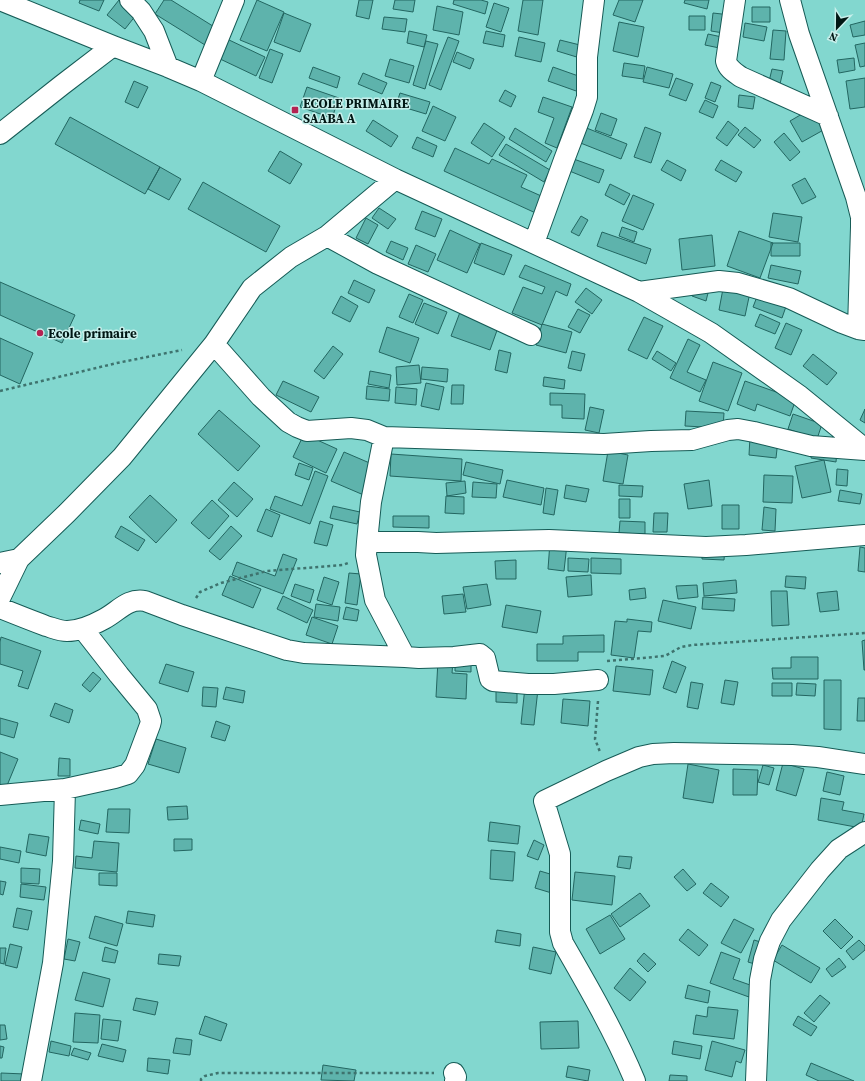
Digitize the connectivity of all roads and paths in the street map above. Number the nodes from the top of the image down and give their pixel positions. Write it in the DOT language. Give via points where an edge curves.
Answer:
graph roads {
  1 [pos="0,0"];
  2 [pos="130,0"];
  3 [pos="234,0"];
  4 [pos="594,0"];
  5 [pos="735,0"];
  6 [pos="790,0"];
  7 [pos="113,46"];
  8 [pos="168,67"];
  9 [pos="201,81"];
  10 [pos="828,116"];
  11 [pos="0,134"];
  12 [pos="395,179"];
  13 [pos="327,236"];
  14 [pos="534,243"];
  15 [pos="639,292"];
  16 [pos="861,329"];
  17 [pos="531,335"];
  18 [pos="214,344"];
  19 [pos="0,391"];
  20 [pos="384,437"];
  21 [pos="865,450"];
  22 [pos="865,535"];
  23 [pos="366,549"];
  24 [pos="9,561"];
  25 [pos="0,598"];
  26 [pos="0,608"];
  27 [pos="182,615"];
  28 [pos="83,629"];
  29 [pos="865,633"];
  30 [pos="406,657"];
  31 [pos="598,680"];
  32 [pos="865,764"];
  33 [pos="606,771"];
  34 [pos="65,789"];
  35 [pos="0,795"];
  36 [pos="865,832"];
  37 [pos="454,1077"];
  38 [pos="31,1081"];
  39 [pos="201,1081"];
  40 [pos="635,1081"];
  41 [pos="756,1081"];
  1 -- 7 [label="street"];
  2 -- 8 [label="street" via="154,31"];
  3 -- 9 [label="street"];
  4 -- 14 [label="street" via="587,57 587,97"];
  5 -- 10 [label="street" via="726,61 731,70 741,77"];
  6 -- 10 [label="street" via="799,34"];
  7 -- 8 [label="street"];
  7 -- 11 [label="street"];
  8 -- 9 [label="street"];
  9 -- 12 [label="street"];
  10 -- 16 [label="street" via="856,197 860,217"];
  12 -- 13 [label="street"];
  12 -- 14 [label="street"];
  13 -- 17 [label="street" via="378,264"];
  13 -- 18 [label="street" via="291,257 252,288"];
  14 -- 15 [label="street"];
  15 -- 16 [label="street" via="719,281 738,283 789,298 842,323"];
  15 -- 21 [label="street" via="711,333 800,396"];
  18 -- 19 [label="path" via="117,363"];
  18 -- 20 [label="street" via="261,397 297,427 307,431 351,428 367,430"];
  18 -- 24 [label="street" via="122,457 66,513"];
  20 -- 21 [label="street" via="604,444 692,440 738,429 811,446"];
  20 -- 23 [label="street" via="371,502"];
  22 -- 23 [label="street" via="706,547 549,540 418,542"];
  23 -- 27 [label="path" via="343,565 267,571 220,583 200,592"];
  23 -- 30 [label="street" via="375,600"];
  24 -- 25 [label="street"];
  26 -- 28 [label="street" via="63,631"];
  27 -- 28 [label="street" via="138,600 131,601 105,619"];
  27 -- 30 [label="street" via="287,650"];
  28 -- 34 [label="street" via="147,709 151,721 135,765 128,774"];
  29 -- 31 [label="path" via="681,646 665,656 598,661"];
  30 -- 31 [label="street" via="480,654 485,658 490,679 493,681 554,684"];
  31 -- 33 [label="path" via="596,739"];
  32 -- 33 [label="street" via="792,754 674,753 639,757"];
  33 -- 40 [label="street" via="544,801 560,854 560,932 563,943 624,1054"];
  34 -- 35 [label="street"];
  34 -- 38 [label="street" via="63,861 53,963"];
  36 -- 41 [label="street" via="839,849 820,870 781,920 770,941 760,980"];
  37 -- 39 [label="path" via="218,1073 205,1076"];
}
